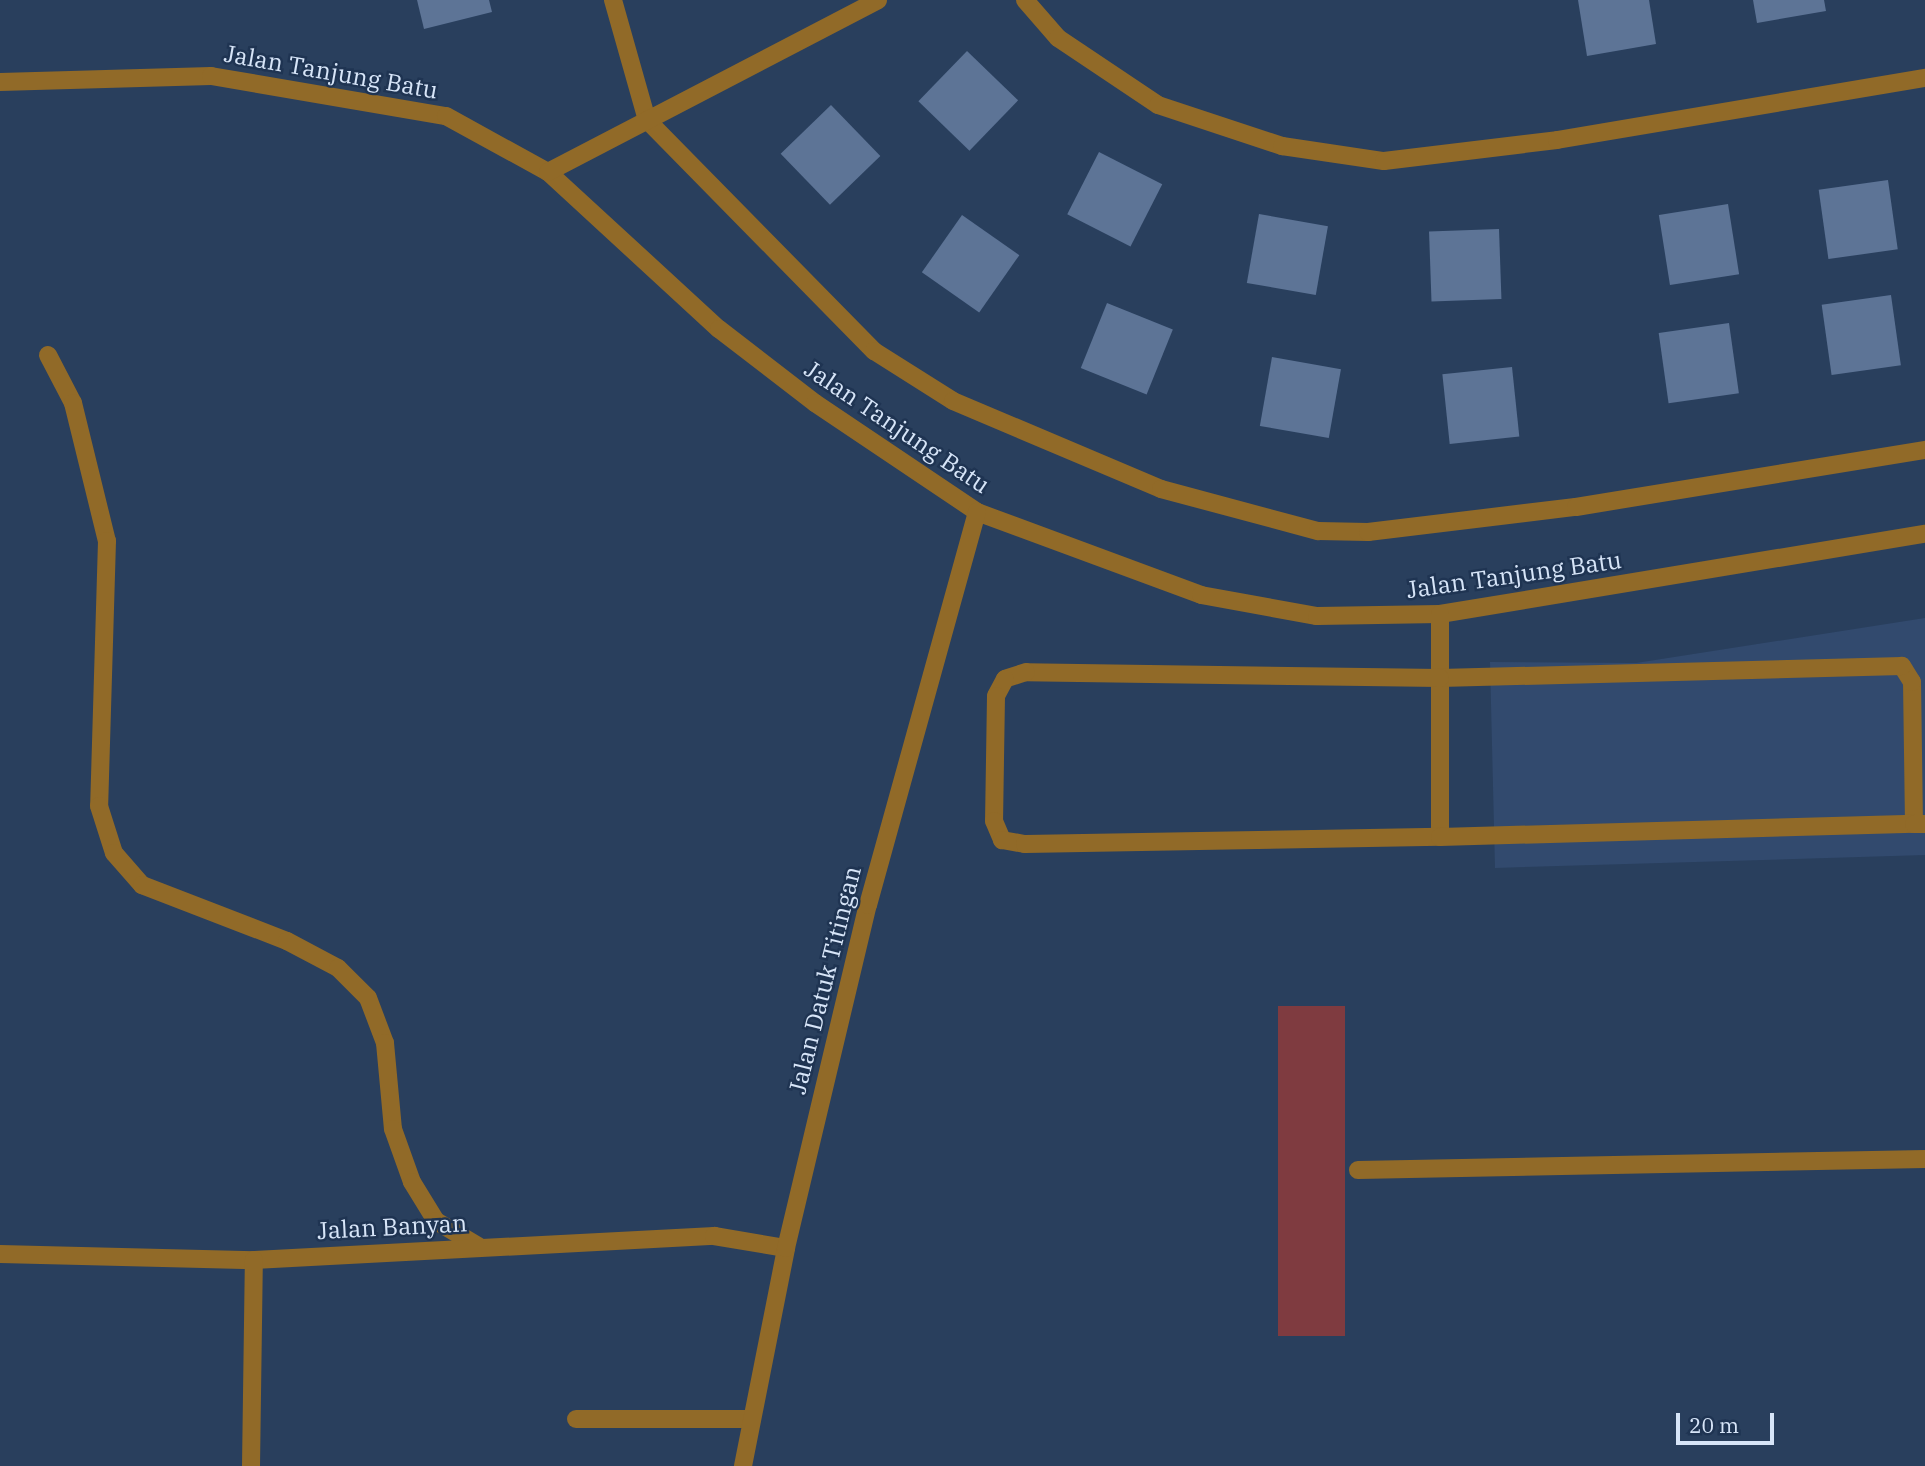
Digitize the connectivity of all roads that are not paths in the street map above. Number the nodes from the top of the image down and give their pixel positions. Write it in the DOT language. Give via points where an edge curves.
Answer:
graph roads {
  1 [pos="613,0"];
  2 [pos="878,0"];
  3 [pos="1025,0"];
  4 [pos="1925,78"];
  5 [pos="0,81"];
  6 [pos="648,120"];
  7 [pos="548,172"];
  8 [pos="48,355"];
  9 [pos="1925,450"];
  10 [pos="976,512"];
  11 [pos="1925,534"];
  12 [pos="1440,614"];
  13 [pos="1440,678"];
  14 [pos="1920,824"];
  15 [pos="1440,836"];
  16 [pos="1925,1159"];
  17 [pos="1358,1170"];
  18 [pos="478,1246"];
  19 [pos="786,1248"];
  20 [pos="0,1254"];
  21 [pos="254,1260"];
  22 [pos="576,1419"];
  23 [pos="752,1419"];
  24 [pos="251,1466"];
  25 [pos="743,1466"];
  1 -- 6 [label="street"];
  2 -- 6 [label="street"];
  3 -- 4 [label="street" via="1058,38 1107,76 1221,130 1384,161 1557,140"];
  5 -- 7 [label="street, Jalan Tanjung Batu" via="211,76 364,97 446,116"];
  6 -- 7 [label="street"];
  6 -- 9 [label="street" via="874,351 953,401 1041,443 1237,512 1318,531 1420,529"];
  7 -- 10 [label="street, Jalan Tanjung Batu" via="719,329 815,403"];
  8 -- 18 [label="street" via="77,416 107,541 99,806 114,853 142,886 287,941 338,968 368,998 385,1043 393,1129 412,1182 436,1221"];
  10 -- 12 [label="street, Jalan Tanjung Batu" via="1201,595 1317,616"];
  10 -- 19 [label="street, Jalan Datuk Titingan" via="868,905"];
  11 -- 12 [label="street, Jalan Tanjung Batu"];
  12 -- 13 [label="street"];
  13 -- 14 [label="street" via="1902,666 1912,682"];
  13 -- 15 [label="street"];
  13 -- 15 [label="street" via="1026,672 1005,678 996,696 994,821 1002,840 1025,844"];
  14 -- 15 [label="street"];
  16 -- 17 [label="street"];
  18 -- 19 [label="street, Jalan Banyan" via="714,1236"];
  18 -- 21 [label="street, Jalan Banyan"];
  19 -- 23 [label="street, Jalan Datuk Titingan"];
  20 -- 21 [label="street, Jalan Banyan"];
  21 -- 24 [label="street"];
  22 -- 23 [label="street"];
  23 -- 25 [label="street, Jalan Datuk Titingan"];
}
